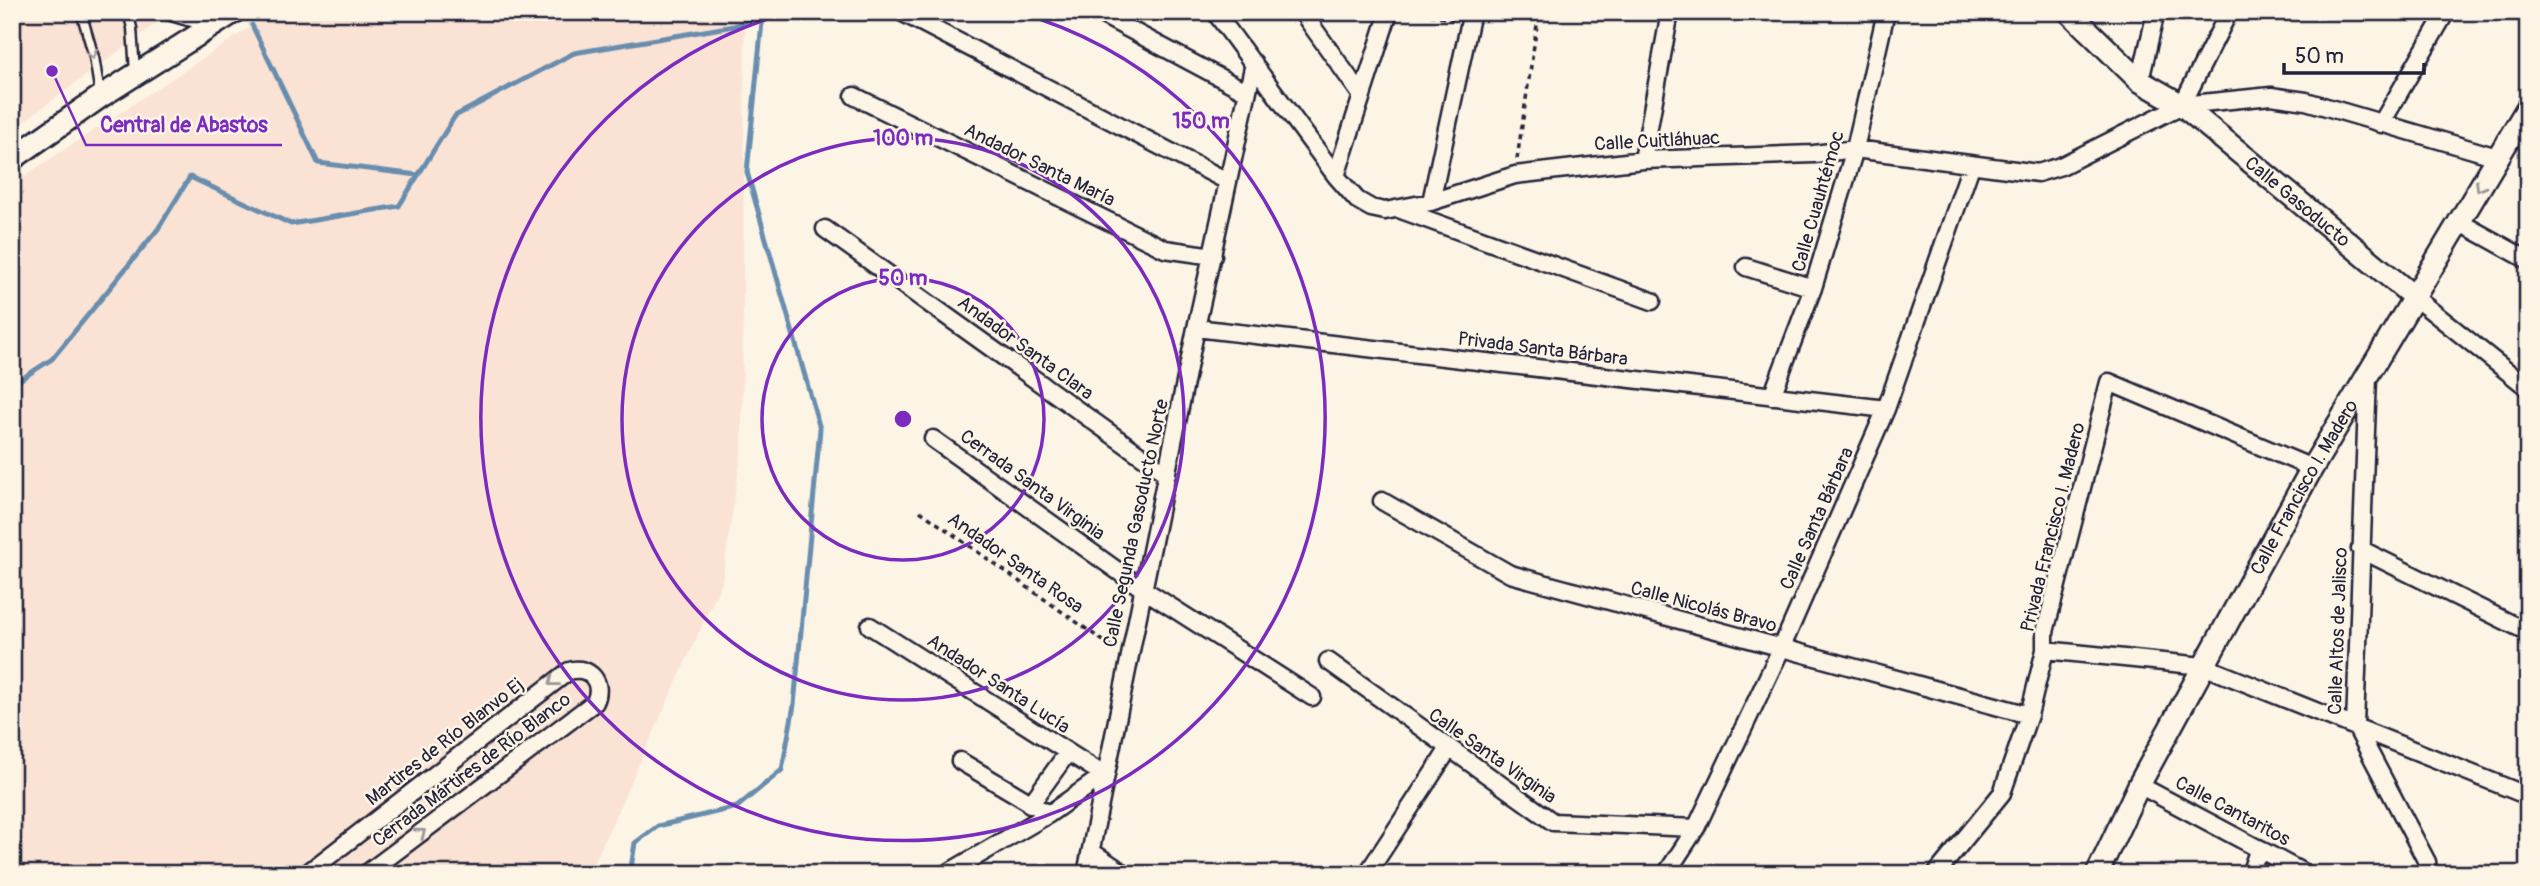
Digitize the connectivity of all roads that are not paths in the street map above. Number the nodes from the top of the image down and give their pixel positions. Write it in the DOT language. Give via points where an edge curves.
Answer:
graph roads {
  1 [pos="80,12"];
  2 [pos="128,12"];
  3 [pos="157,12"];
  4 [pos="234,12"];
  5 [pos="901,12"];
  6 [pos="1097,12"];
  7 [pos="1302,12"];
  8 [pos="1389,12"];
  9 [pos="1670,12"];
  10 [pos="1886,12"];
  11 [pos="2070,12"];
  12 [pos="2156,12"];
  13 [pos="2229,12"];
  14 [pos="2445,12"];
  15 [pos="1216,13"];
  16 [pos="1470,18"];
  17 [pos="211,27"];
  18 [pos="1254,62"];
  19 [pos="135,75"];
  20 [pos="2140,81"];
  21 [pos="1247,92"];
  22 [pos="854,96"];
  23 [pos="1362,96"];
  24 [pos="100,97"];
  25 [pos="2182,104"];
  26 [pos="2528,107"];
  27 [pos="2381,124"];
  28 [pos="1854,149"];
  29 [pos="2497,157"];
  30 [pos="12,159"];
  31 [pos="1643,160"];
  32 [pos="1970,166"];
  33 [pos="1336,176"];
  34 [pos="1227,181"];
  35 [pos="1431,202"];
  36 [pos="1401,210"];
  37 [pos="2459,222"];
  38 [pos="825,229"];
  39 [pos="1213,256"];
  40 [pos="2528,260"];
  41 [pos="1746,267"];
  42 [pos="1813,288"];
  43 [pos="2414,297"];
  44 [pos="1651,301"];
  45 [pos="1196,328"];
  46 [pos="2368,371"];
  47 [pos="2528,388"];
  48 [pos="1772,396"];
  49 [pos="1886,409"];
  50 [pos="933,439"];
  51 [pos="2312,468"];
  52 [pos="1167,474"];
  53 [pos="1382,501"];
  54 [pos="2360,549"];
  55 [pos="1143,589"];
  56 [pos="870,626"];
  57 [pos="2528,632"];
  58 [pos="1781,649"];
  59 [pos="2045,650"];
  60 [pos="1328,661"];
  61 [pos="2203,666"];
  62 [pos="598,696"];
  63 [pos="1312,698"];
  64 [pos="2029,715"];
  65 [pos="2355,725"];
  66 [pos="1448,750"];
  67 [pos="1068,752"];
  68 [pos="960,761"];
  69 [pos="1104,775"];
  70 [pos="2139,785"];
  71 [pos="2528,796"];
  72 [pos="1030,805"];
  73 [pos="1049,814"];
  74 [pos="1696,828"];
  75 [pos="2259,848"];
  76 [pos="1092,852"];
  77 [pos="2104,852"];
  78 [pos="306,874"];
  79 [pos="366,874"];
  80 [pos="946,874"];
  81 [pos="1086,874"];
  82 [pos="1125,874"];
  83 [pos="1367,874"];
  84 [pos="1666,874"];
  85 [pos="1936,874"];
  86 [pos="2086,874"];
  87 [pos="2097,874"];
  88 [pos="2250,874"];
  89 [pos="2306,874"];
  90 [pos="2429,874"];
  1 -- 24 [label="lane, one-way"];
  2 -- 19 [label="lane"];
  3 -- 17 [label="lane"];
  4 -- 17 [label="street"];
  5 -- 34 [label="street"];
  6 -- 21 [label="street"];
  7 -- 23 [label="street"];
  8 -- 23 [label="street"];
  9 -- 31 [label="street"];
  10 -- 28 [label="street, Calle Cuauhtémoc"];
  11 -- 20 [label="street, Calle Gasoducto"];
  12 -- 20 [label="street"];
  13 -- 25 [label="street"];
  14 -- 27 [label="street"];
  15 -- 18 [label="street, Calle Cuitláhuac"];
  16 -- 35 [label="street"];
  17 -- 19 [label="street"];
  18 -- 21 [label="street, Calle Segunda Gasoducto Norte"];
  18 -- 33 [label="street, Calle Cuitláhuac"];
  19 -- 24 [label="street"];
  20 -- 25 [label="street, Calle Gasoducto"];
  21 -- 34 [label="street, Calle Segunda Gasoducto Norte"];
  22 -- 39 [label="street, Andador Santa María" via="1165,249"];
  23 -- 33 [label="street"];
  24 -- 30 [label="street"];
  25 -- 27 [label="street" via="2271,96"];
  25 -- 32 [label="street, Calle Cuitláhuac" via="2061,166 2038,173"];
  25 -- 43 [label="street, Calle Gasoducto"];
  26 -- 29 [label="street, Calle Francisco I. Madero"];
  27 -- 29 [label="street"];
  28 -- 31 [label="street, Calle Cuitláhuac"];
  28 -- 32 [label="street, Calle Cuitláhuac"];
  28 -- 42 [label="street, Calle Cuauhtémoc"];
  29 -- 37 [label="street, Calle Francisco I. Madero, one-way"];
  31 -- 35 [label="street, Calle Cuitláhuac" via="1515,175"];
  32 -- 49 [label="street, Calle Santa Bárbara"];
  33 -- 36 [label="street, Calle Cuitláhuac" via="1357,200 1371,208"];
  34 -- 39 [label="street, Calle Segunda Gasoducto Norte"];
  35 -- 36 [label="street, Calle Cuitláhuac"];
  36 -- 44 [label="street"];
  37 -- 40 [label="street"];
  37 -- 43 [label="street, Calle Francisco I. Madero"];
  38 -- 52 [label="street, Andador Santa Clara"];
  39 -- 45 [label="street, Calle Segunda Gasoducto Norte"];
  41 -- 42 [label="street"];
  42 -- 48 [label="street, Calle Cuauhtémoc"];
  43 -- 46 [label="street, Calle Francisco I. Madero"];
  43 -- 47 [label="street, Calle Gasoducto"];
  45 -- 48 [label="street, Privada Santa Bárbara"];
  45 -- 52 [label="street, Calle Segunda Gasoducto Norte"];
  46 -- 51 [label="street, Calle Francisco I. Madero"];
  46 -- 54 [label="street, Calle Altos de Jalisco"];
  48 -- 49 [label="street, Privada Santa Bárbara"];
  49 -- 58 [label="street, Calle Santa Bárbara"];
  50 -- 55 [label="street, Cerrada Santa Virginia"];
  51 -- 59 [label="street, Privada Francisco I. Madero" via="2109,382 2045,632"];
  51 -- 61 [label="street, Calle Francisco I. Madero"];
  52 -- 55 [label="street, Calle Segunda Gasoducto Norte"];
  53 -- 58 [label="street, Calle Nicolás Bravo" via="1510,574"];
  54 -- 57 [label="street"];
  54 -- 65 [label="street, Calle Altos de Jalisco"];
  55 -- 63 [label="street"];
  55 -- 69 [label="street, Calle Segunda Gasoducto Norte"];
  56 -- 67 [label="street, Andador Santa Lucía"];
  58 -- 64 [label="street, Calle Nicolás Bravo"];
  58 -- 74 [label="street, Calle Santa Bárbara"];
  59 -- 61 [label="street"];
  59 -- 64 [label="street, Privada Francisco I. Madero"];
  60 -- 66 [label="street, Calle Santa Virginia"];
  61 -- 65 [label="street"];
  61 -- 70 [label="street, Calle Francisco I. Madero"];
  62 -- 78 [label="street, Martires de Río Blanvo Ej, one-way" via="593,676 580,669 569,671"];
  79 -- 62 [label="street, Cerrada Mártires de Río Blanco, one-way"];
  64 -- 85 [label="street, Privada Francisco I. Madero" via="2002,793"];
  65 -- 71 [label="street"];
  65 -- 90 [label="street, Calle Altos de Jalisco" via="2427,862"];
  66 -- 74 [label="street, Calle Santa Virginia" via="1553,822"];
  66 -- 83 [label="street"];
  67 -- 69 [label="street, Andador Santa Lucía"];
  67 -- 72 [label="street"];
  68 -- 72 [label="street"];
  69 -- 73 [label="street"];
  69 -- 76 [label="street, Calle Segunda Gasoducto Norte"];
  70 -- 75 [label="street, Calle Cantaritos"];
  70 -- 77 [label="street, Calle Francisco I. Madero"];
  72 -- 73 [label="street"];
  73 -- 80 [label="street"];
  74 -- 84 [label="street, Calle Santa Bárbara"];
  75 -- 88 [label="street"];
  75 -- 89 [label="street, Calle Cantaritos"];
  76 -- 81 [label="street, Calle Segunda Gasoducto Norte"];
  76 -- 82 [label="street"];
  77 -- 86 [label="street"];
  77 -- 87 [label="street, Calle Francisco I. Madero"];
}
